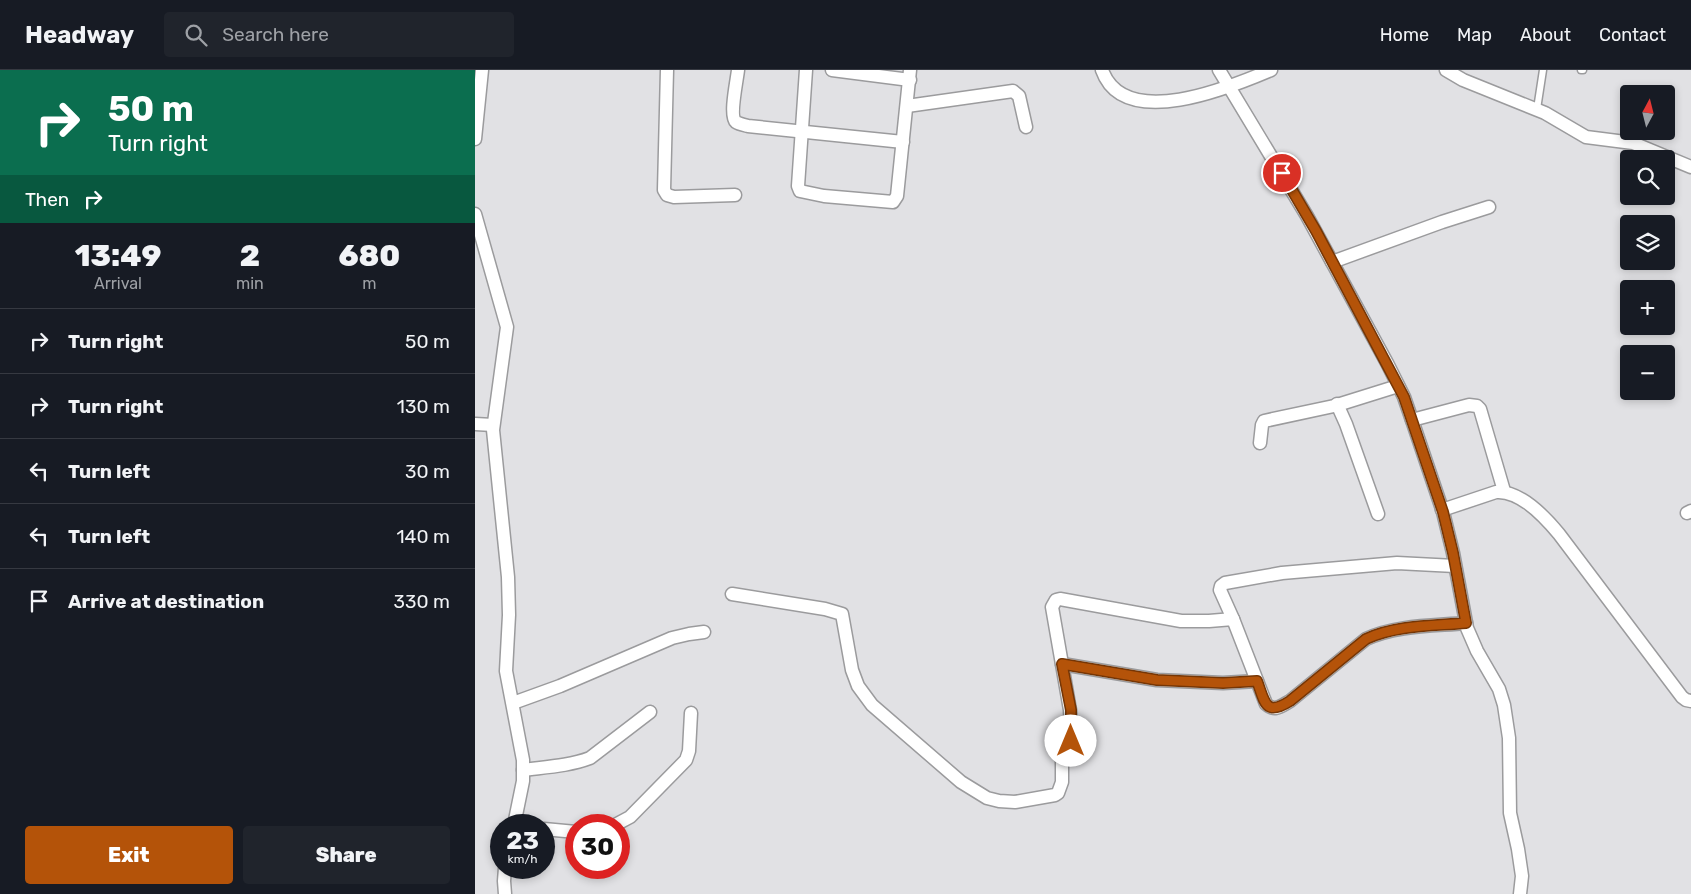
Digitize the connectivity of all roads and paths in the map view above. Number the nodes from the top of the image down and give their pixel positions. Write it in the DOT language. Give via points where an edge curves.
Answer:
graph roads {
  1 [pos="482,70"];
  2 [pos="667,70"];
  3 [pos="738,70"];
  4 [pos="807,70"];
  5 [pos="832,70"];
  6 [pos="1102,70"];
  7 [pos="1219,70"];
  8 [pos="1271,70"];
  9 [pos="1446,70"];
  10 [pos="1543,70"];
  11 [pos="910,75"];
  12 [pos="1230,88"];
  13 [pos="907,106"];
  14 [pos="1537,109"];
  15 [pos="1026,126"];
  16 [pos="801,131"];
  17 [pos="475,139"];
  18 [pos="903,142"];
  19 [pos="1691,167"];
  20 [pos="735,195"];
  21 [pos="1489,207"];
  22 [pos="476,221"];
  23 [pos="1332,262"];
  24 [pos="1398,386"];
  25 [pos="1337,404"];
  26 [pos="1412,420"];
  27 [pos="475,424"];
  28 [pos="493,425"];
  29 [pos="1259,443"];
  30 [pos="1504,491"];
  31 [pos="1442,510"];
  32 [pos="1378,514"];
  33 [pos="1455,566"];
  34 [pos="732,594"];
  35 [pos="1233,619"];
  36 [pos="1466,623"];
  37 [pos="704,632"];
  38 [pos="1062,664"];
  39 [pos="1257,681"];
  40 [pos="1691,701"];
  41 [pos="513,703"];
  42 [pos="650,712"];
  43 [pos="691,713"];
  44 [pos="523,770"];
  45 [pos="516,814"];
  46 [pos="630,817"];
  47 [pos="504,879"];
  48 [pos="505,894"];
  49 [pos="1520,894"];
  1 -- 17 [label="street"];
  2 -- 20 [label="street" via="664,190 674,197"];
  3 -- 16 [label="street" via="733,110 737,123"];
  4 -- 16 [label="street"];
  5 -- 11 [label="street"];
  6 -- 12 [label="street" via="1114,88 1132,99 1156,103"];
  7 -- 12 [label="street"];
  8 -- 12 [label="street"];
  9 -- 14 [label="street" via="1475,86"];
  10 -- 14 [label="lane"];
  11 -- 13 [label="street"];
  12 -- 23 [label="street"];
  13 -- 15 [label="street" via="1013,90 1019,96"];
  13 -- 18 [label="street"];
  14 -- 19 [label="street" via="1586,137 1633,143"];
  16 -- 18 [label="street"];
  16 -- 18 [label="street" via="798,188 802,192 824,196 893,202"];
  21 -- 23 [label="street"];
  22 -- 28 [label="street" via="507,328"];
  23 -- 24 [label="street"];
  24 -- 25 [label="street"];
  24 -- 26 [label="street"];
  25 -- 29 [label="street" via="1264,421"];
  25 -- 32 [label="street"];
  26 -- 30 [label="street" via="1469,405 1477,406"];
  26 -- 31 [label="street"];
  27 -- 28 [label="street"];
  28 -- 41 [label="street" via="508,577 506,671"];
  30 -- 31 [label="street"];
  30 -- 40 [label="street" via="1546,518 1682,697"];
  31 -- 33 [label="street"];
  33 -- 35 [label="street" via="1388,564 1282,573 1225,583 1220,590"];
  33 -- 36 [label="street"];
  34 -- 38 [label="street" via="842,614 852,670 858,686 872,705 961,782 987,798 999,801 1015,802 1058,793 1062,782 1062,757 1071,736 1071,710"];
  35 -- 38 [label="street" via="1181,621 1056,600 1052,607"];
  35 -- 39 [label="street"];
  36 -- 39 [label="street" via="1389,631 1366,639 1278,709 1266,704"];
  36 -- 49 [label="street" via="1504,705 1509,738 1510,813 1522,876"];
  37 -- 41 [label="street" via="666,640"];
  38 -- 39 [label="street" via="1157,680"];
  41 -- 44 [label="street" via="522,746"];
  42 -- 44 [label="street" via="590,758"];
  43 -- 46 [label="street" via="686,760"];
  44 -- 45 [label="street"];
  47 -- 48 [label="street"];
}
